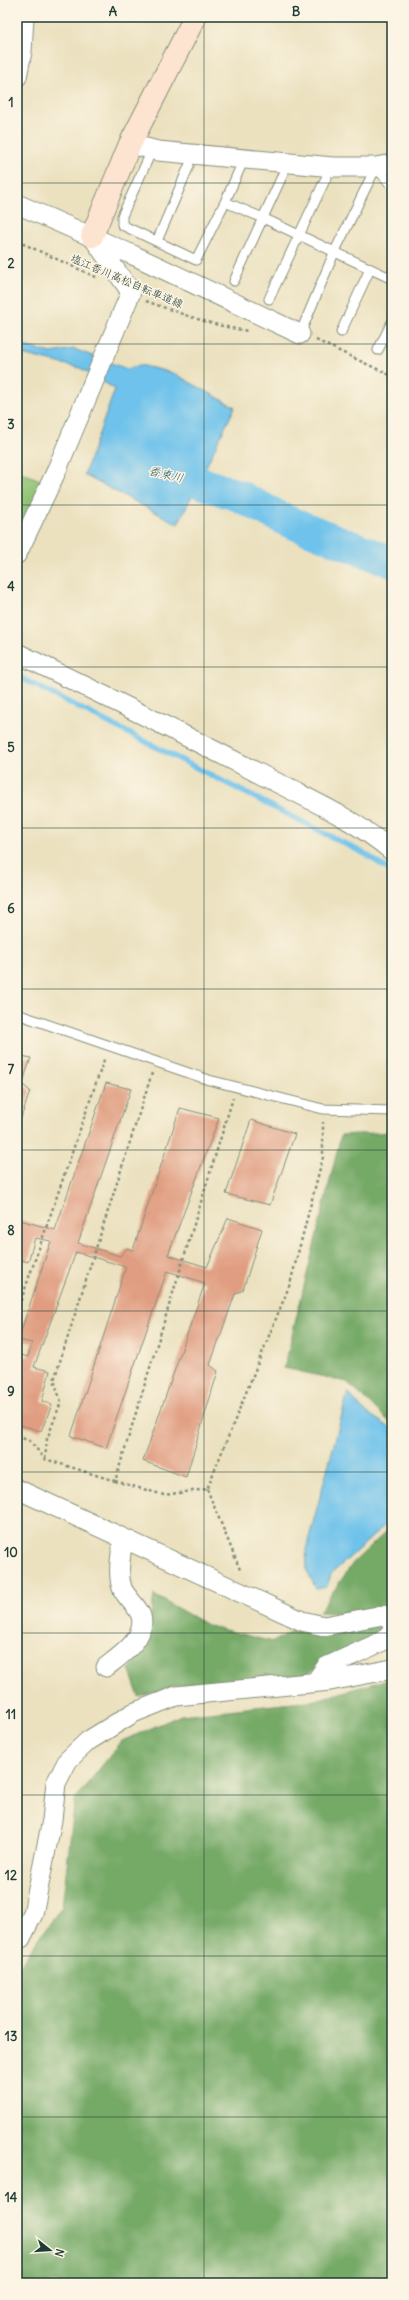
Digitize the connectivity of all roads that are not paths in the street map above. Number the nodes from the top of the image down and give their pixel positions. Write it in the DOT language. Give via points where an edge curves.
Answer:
graph roads {
  1 [pos="24,17"];
  2 [pos="195,17"];
  3 [pos="17,77"];
  4 [pos="130,144"];
  5 [pos="148,159"];
  6 [pos="244,159"];
  7 [pos="189,166"];
  8 [pos="384,166"];
  9 [pos="283,174"];
  10 [pos="326,178"];
  11 [pos="392,186"];
  12 [pos="225,202"];
  13 [pos="17,204"];
  14 [pos="263,218"];
  15 [pos="92,236"];
  16 [pos="300,236"];
  17 [pos="157,241"];
  18 [pos="334,252"];
  19 [pos="370,269"];
  20 [pos="392,279"];
  21 [pos="234,280"];
  22 [pos="270,299"];
  23 [pos="392,322"];
  24 [pos="341,332"];
  25 [pos="300,334"];
  26 [pos="378,350"];
  27 [pos="17,554"];
  28 [pos="17,653"];
  29 [pos="392,851"];
  30 [pos="17,1014"];
  31 [pos="392,1111"];
  32 [pos="17,1489"];
  33 [pos="123,1539"];
  34 [pos="392,1620"];
  35 [pos="392,1631"];
  36 [pos="106,1667"];
  37 [pos="392,1669"];
  38 [pos="314,1682"];
  39 [pos="17,1939"];
  1 -- 3 [label="street" via="22,52"];
  2 -- 4 [label="street"];
  4 -- 6 [label="street" via="158,151"];
  4 -- 15 [label="street"];
  5 -- 17 [label="lane" via="122,216 122,225"];
  6 -- 8 [label="street" via="333,167"];
  6 -- 12 [label="lane"];
  7 -- 17 [label="lane"];
  8 -- 11 [label="lane"];
  8 -- 18 [label="lane"];
  9 -- 14 [label="lane"];
  10 -- 16 [label="lane"];
  12 -- 14 [label="lane"];
  12 -- 17 [label="lane" via="196,260"];
  13 -- 15 [label="street"];
  14 -- 16 [label="lane"];
  14 -- 21 [label="lane"];
  15 -- 25 [label="street"];
  15 -- 27 [label="street" via="131,292 55,474"];
  16 -- 18 [label="lane"];
  16 -- 22 [label="lane"];
  18 -- 19 [label="lane"];
  18 -- 25 [label="lane"];
  19 -- 20 [label="lane"];
  19 -- 24 [label="lane"];
  23 -- 26 [label="lane"];
  28 -- 29 [label="street" via="154,719 333,812 378,839"];
  30 -- 31 [label="lane" via="155,1062 237,1087 323,1109"];
  32 -- 33 [label="street"];
  33 -- 34 [label="street" via="302,1621 324,1626 383,1615"];
  33 -- 36 [label="street" via="120,1568 122,1588 141,1617 139,1632 133,1643"];
  35 -- 38 [label="street" via="383,1641 326,1667"];
  37 -- 38 [label="street"];
  38 -- 39 [label="street" via="176,1696 133,1713 88,1741 68,1760 56,1783 52,1820 33,1914 21,1938"];
}
